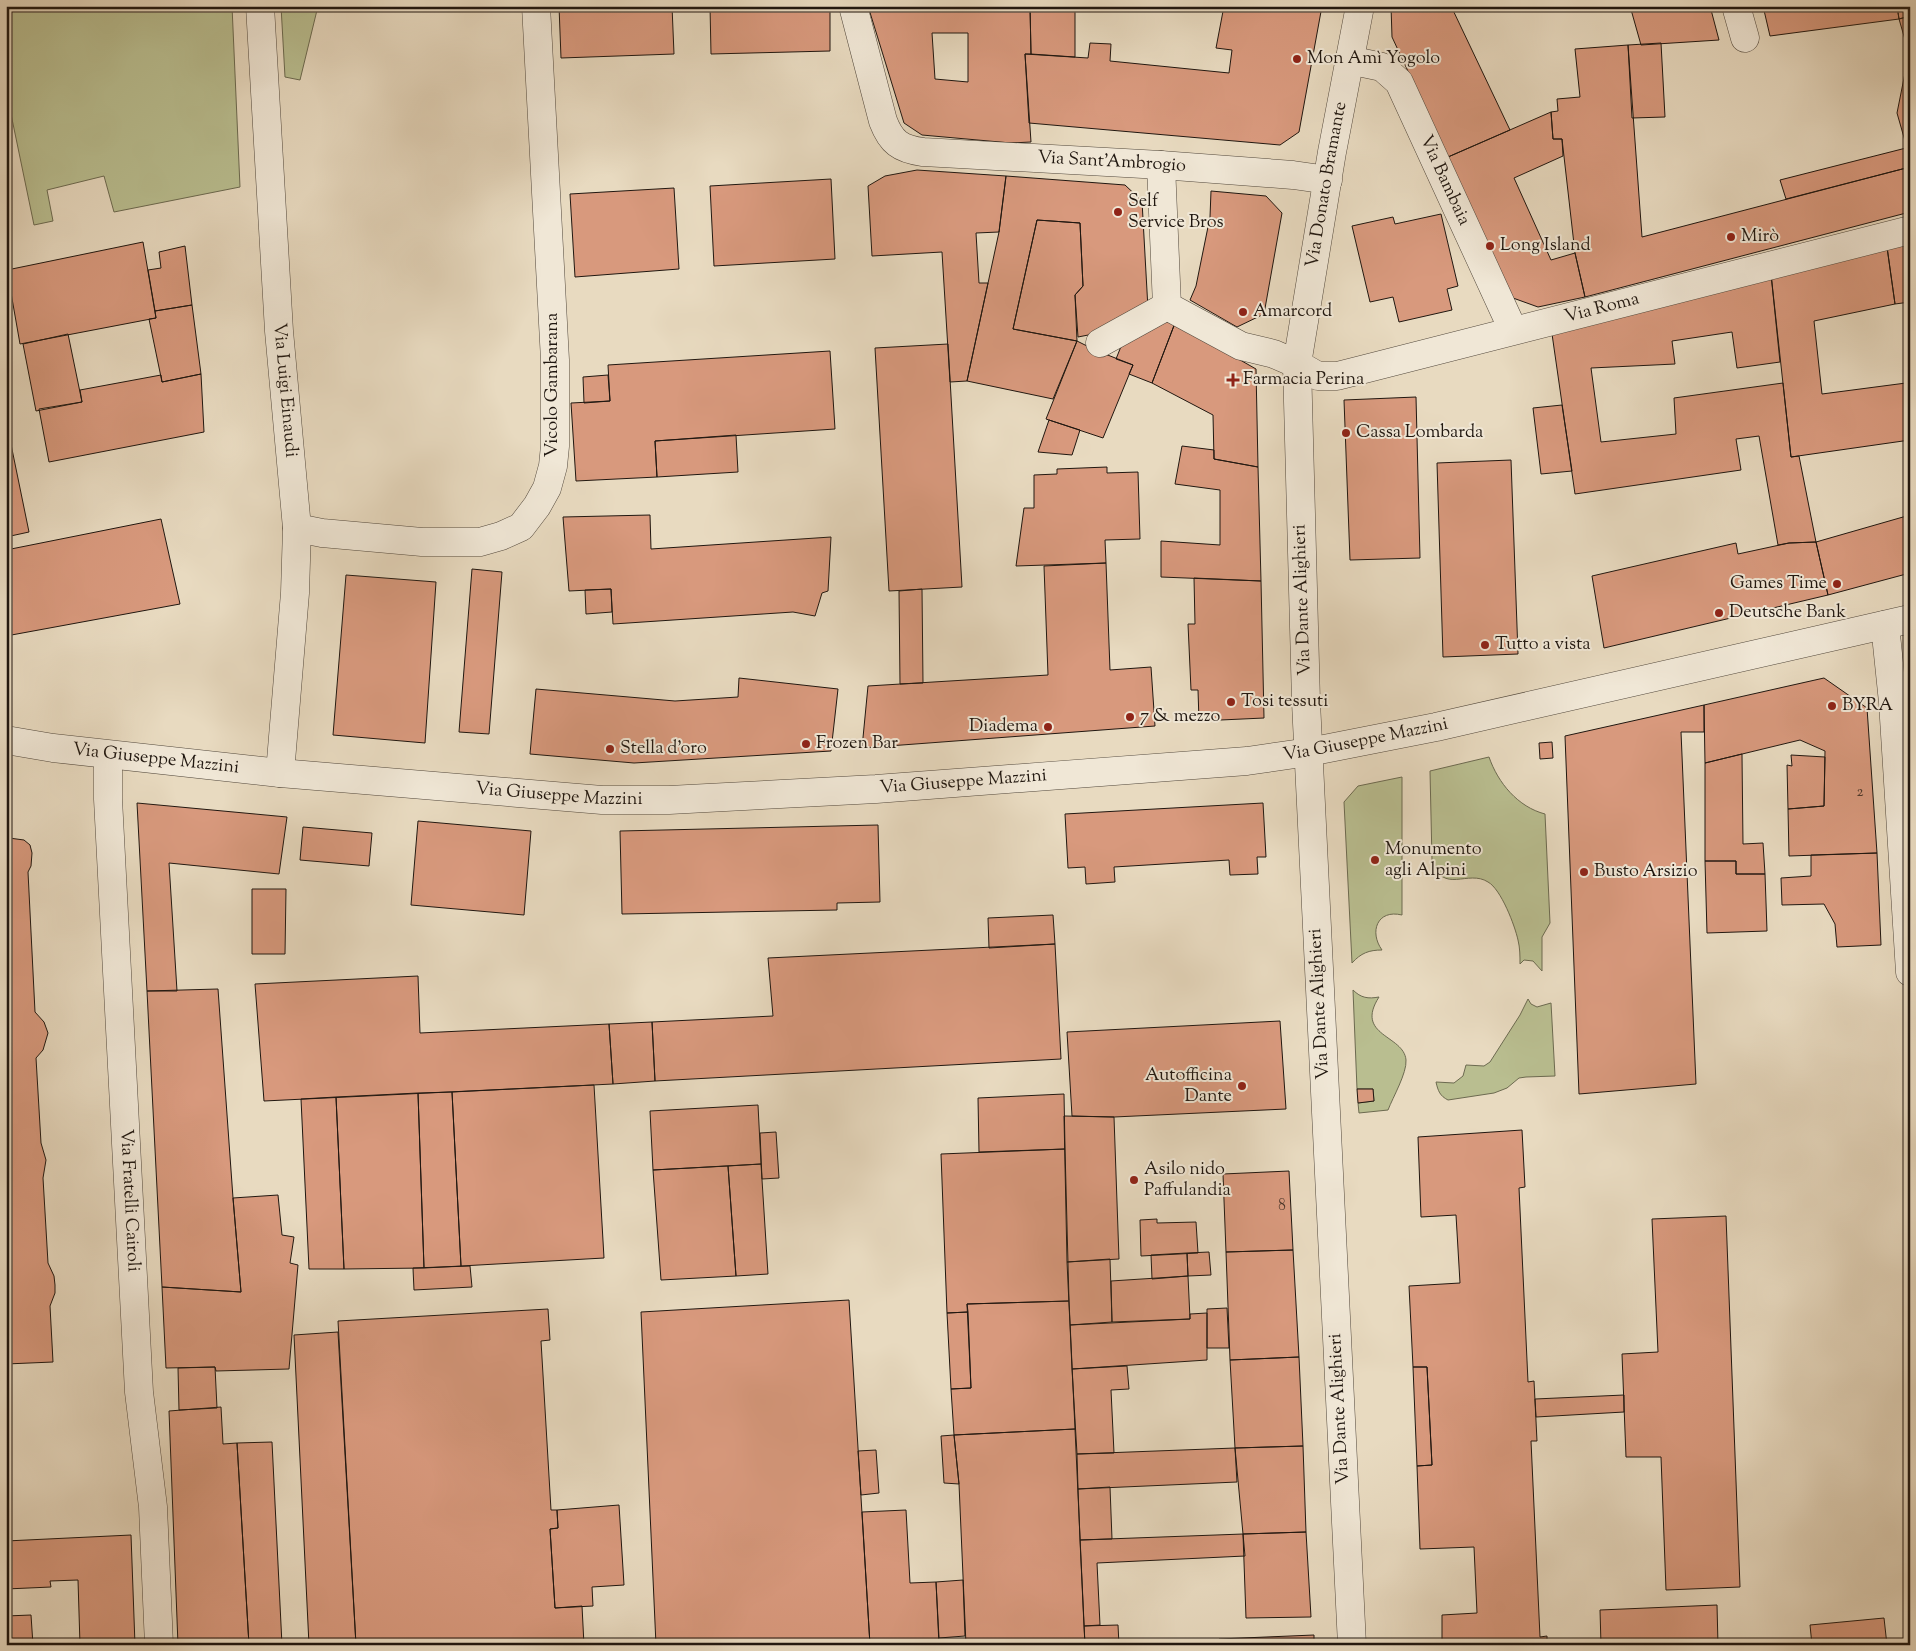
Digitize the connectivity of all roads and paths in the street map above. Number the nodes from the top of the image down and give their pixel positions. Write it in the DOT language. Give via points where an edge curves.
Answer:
graph roads {
  1 [pos="260,6"];
  2 [pos="536,6"];
  3 [pos="853,6"];
  4 [pos="1360,6"];
  5 [pos="1736,6"];
  6 [pos="1745,38"];
  7 [pos="1349,60"];
  8 [pos="1161,166"];
  9 [pos="1328,180"];
  10 [pos="1910,230"];
  11 [pos="1167,306"];
  12 [pos="1513,330"];
  13 [pos="1100,343"];
  14 [pos="1297,364"];
  15 [pos="297,528"];
  16 [pos="1898,622"];
  17 [pos="6,740"];
  18 [pos="1309,752"];
  19 [pos="108,755"];
  20 [pos="280,773"];
  21 [pos="1910,972"];
  22 [pos="158,1645"];
  23 [pos="1352,1645"];
  1 -- 15 [label="street, Via Luigi Einaudi" via="279,331"];
  2 -- 15 [label="street, Vicolo Gambarana" via="556,418 547,488 521,527 480,542 422,542"];
  3 -- 8 [label="street, Via Sant'Ambrogio" via="883,121 890,137 897,143 923,152"];
  4 -- 7 [label="street, Via Donato Bramante"];
  5 -- 6 [label="street"];
  7 -- 9 [label="street, Via Donato Bramante"];
  7 -- 12 [label="street, Via Bambaia" via="1382,67 1399,82"];
  8 -- 9 [label="street, Via Sant'Ambrogio"];
  8 -- 11 [label="street"];
  9 -- 14 [label="street, Via Donato Bramante"];
  10 -- 12 [label="street, Via Roma"];
  11 -- 13 [label="street"];
  11 -- 14 [label="street, Via Roma" via="1241,346"];
  12 -- 14 [label="street, Via Roma" via="1337,376 1318,376"];
  14 -- 18 [label="street, Via Dante Alighieri"];
  15 -- 20 [label="street, Via Luigi Einaudi" via="295,593"];
  16 -- 18 [label="street, Via Giuseppe Mazzini" via="1428,729"];
  16 -- 21 [label="street" via="1893,702"];
  17 -- 19 [label="street, Via Giuseppe Mazzini"];
  18 -- 20 [label="street, Via Giuseppe Mazzini" via="1247,761 876,789 645,800 592,799"];
  18 -- 23 [label="street, Via Dante Alighieri"];
  19 -- 20 [label="street, Via Giuseppe Mazzini"];
  19 -- 22 [label="street, Via Fratelli Cairoli" via="140,1406 152,1507"];
}
